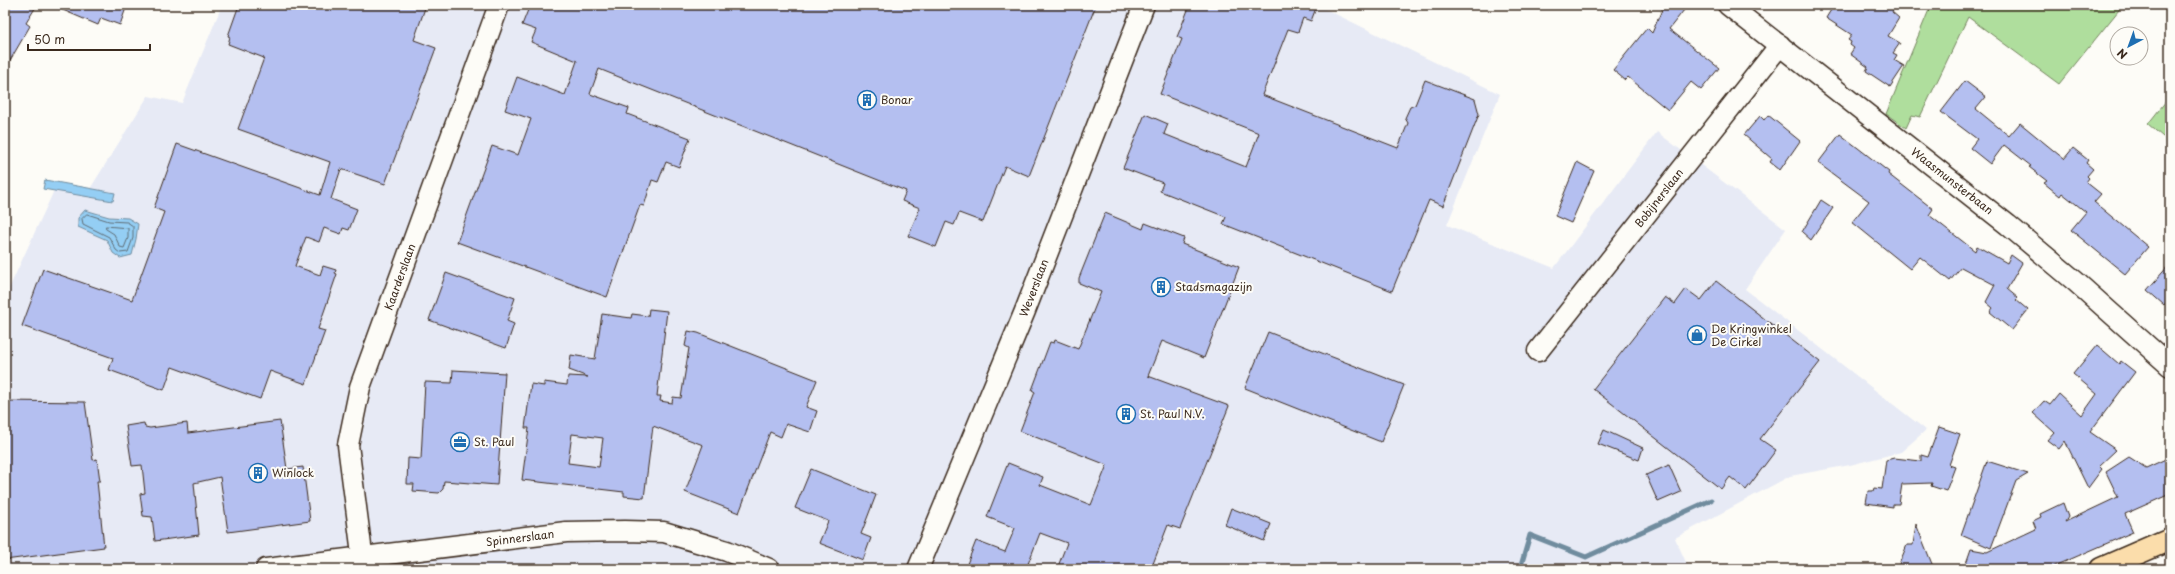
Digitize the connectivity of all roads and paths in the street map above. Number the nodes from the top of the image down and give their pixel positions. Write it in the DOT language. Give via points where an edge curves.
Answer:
graph roads {
  1 [pos="499,5"];
  2 [pos="1144,5"];
  3 [pos="1728,5"];
  4 [pos="1780,45"];
  5 [pos="1538,351"];
  6 [pos="2170,366"];
  7 [pos="2170,539"];
  8 [pos="363,563"];
  9 [pos="266,569"];
  10 [pos="769,569"];
  11 [pos="918,569"];
  12 [pos="2101,569"];
  1 -- 8 [label="street, Kaarderslaan" via="360,387 348,445"];
  2 -- 11 [label="street, Weverslaan" via="1025,311"];
  3 -- 4 [label="street, Waasmunsterbaan"];
  4 -- 5 [label="street, Bobijnerslaan"];
  4 -- 6 [label="street, Waasmunsterbaan" via="2008,225"];
  7 -- 12 [label="main road"];
  8 -- 9 [label="street, Spinnerslaan"];
  8 -- 10 [label="street, Spinnerslaan" via="566,532 625,531 664,532 727,551"];
}
